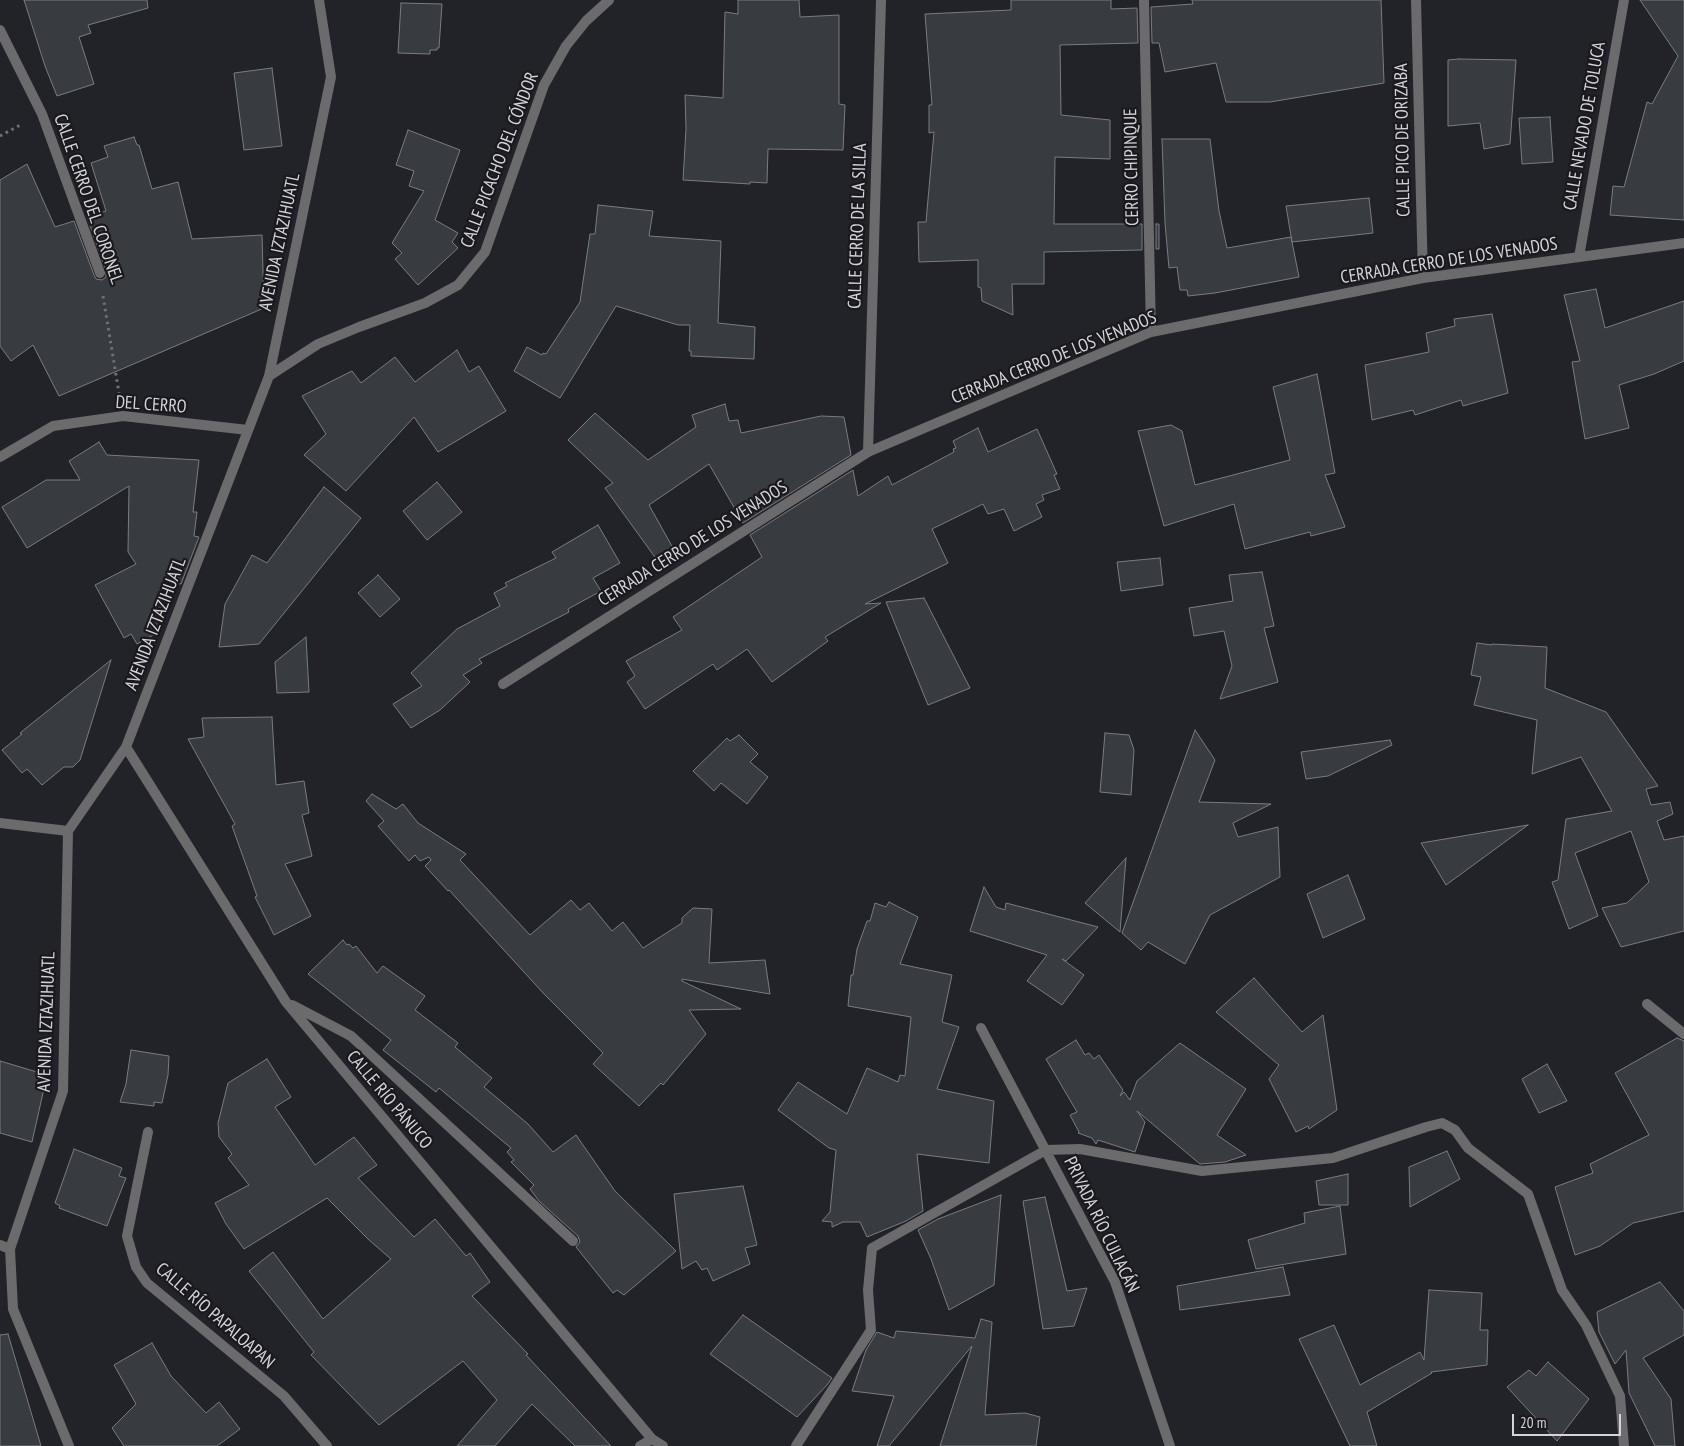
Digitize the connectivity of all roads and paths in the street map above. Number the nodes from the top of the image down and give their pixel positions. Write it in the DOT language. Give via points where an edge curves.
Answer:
graph roads {
  1 [pos="319,0"];
  2 [pos="609,0"];
  3 [pos="881,0"];
  4 [pos="1144,0"];
  5 [pos="1416,0"];
  6 [pos="1624,0"];
  7 [pos="0,30"];
  8 [pos="1684,243"];
  9 [pos="1579,257"];
  10 [pos="100,273"];
  11 [pos="1423,278"];
  12 [pos="1152,332"];
  13 [pos="269,376"];
  14 [pos="123,416"];
  15 [pos="248,430"];
  16 [pos="868,452"];
  17 [pos="0,457"];
  18 [pos="503,684"];
  19 [pos="126,747"];
  20 [pos="0,823"];
  21 [pos="68,830"];
  22 [pos="286,1002"];
  23 [pos="1647,1004"];
  24 [pos="982,1028"];
  25 [pos="1684,1034"];
  26 [pos="148,1132"];
  27 [pos="1046,1150"];
  28 [pos="573,1241"];
  29 [pos="0,1246"];
  30 [pos="10,1249"];
  31 [pos="652,1439"];
  32 [pos="69,1446"];
  33 [pos="327,1446"];
  34 [pos="640,1446"];
  35 [pos="663,1446"];
  36 [pos="796,1446"];
  37 [pos="1170,1446"];
  38 [pos="1624,1446"];
  1 -- 13 [label="street, AVENIDA IZTAZIHUATL" via="331,77"];
  2 -- 13 [label="street, CALLE PICACHO DEL CÓNDOR" via="566,46 544,85 485,252 458,285 425,303 318,344"];
  3 -- 16 [label="street, CALLE CERRO DE LA SILLA"];
  4 -- 12 [label="street, CERRO CHIPINQUE"];
  5 -- 11 [label="street, CALLE PICO DE ORIZABA"];
  6 -- 9 [label="street, CALLE NEVADO DE TOLUCA"];
  7 -- 10 [label="street, CALLE CERRO DEL CORONEL" via="42,114"];
  8 -- 9 [label="street, CERRADA CERRO DE LOS VENADOS"];
  9 -- 11 [label="street, CERRADA CERRO DE LOS VENADOS"];
  10 -- 14 [label="path, CALLE CERRO DEL CORONEL"];
  11 -- 12 [label="street, CERRADA CERRO DE LOS VENADOS"];
  12 -- 16 [label="street, CERRADA CERRO DE LOS VENADOS"];
  13 -- 15 [label="street, AVENIDA IZTAZIHUATL"];
  14 -- 15 [label="street, DEL CERRO"];
  14 -- 17 [label="street, DEL CERRO" via="53,426"];
  15 -- 19 [label="street, AVENIDA IZTAZIHUATL"];
  16 -- 18 [label="street, CERRADA CERRO DE LOS VENADOS"];
  19 -- 21 [label="street, AVENIDA IZTAZIHUATL"];
  19 -- 22 [label="street, CALLE RÍO PÁNUCO"];
  20 -- 21 [label="street"];
  21 -- 30 [label="street, AVENIDA IZTAZIHUATL" via="63,1091"];
  22 -- 28 [label="street" via="351,1036"];
  22 -- 31 [label="street, CALLE RÍO PÁNUCO"];
  23 -- 25 [label="street"];
  24 -- 27 [label="street, PRIVADA RÍO CULIACÁN"];
  26 -- 33 [label="street, CALLE RÍO PAPALOAPAN" via="127,1236 136,1267 147,1283 284,1396"];
  27 -- 36 [label="street" via="872,1248 868,1290 871,1330"];
  27 -- 37 [label="street, PRIVADA RÍO CULIACÁN" via="1115,1282"];
  27 -- 38 [label="street" via="1080,1150 1202,1171 1333,1158 1442,1123 1455,1130 1468,1148 1528,1194 1562,1290 1586,1325 1620,1396"];
  29 -- 30 [label="street"];
  30 -- 32 [label="street" via="13,1309"];
  31 -- 34 [label="street"];
  31 -- 35 [label="street, CALLE RÍO PÁNUCO"];
}
